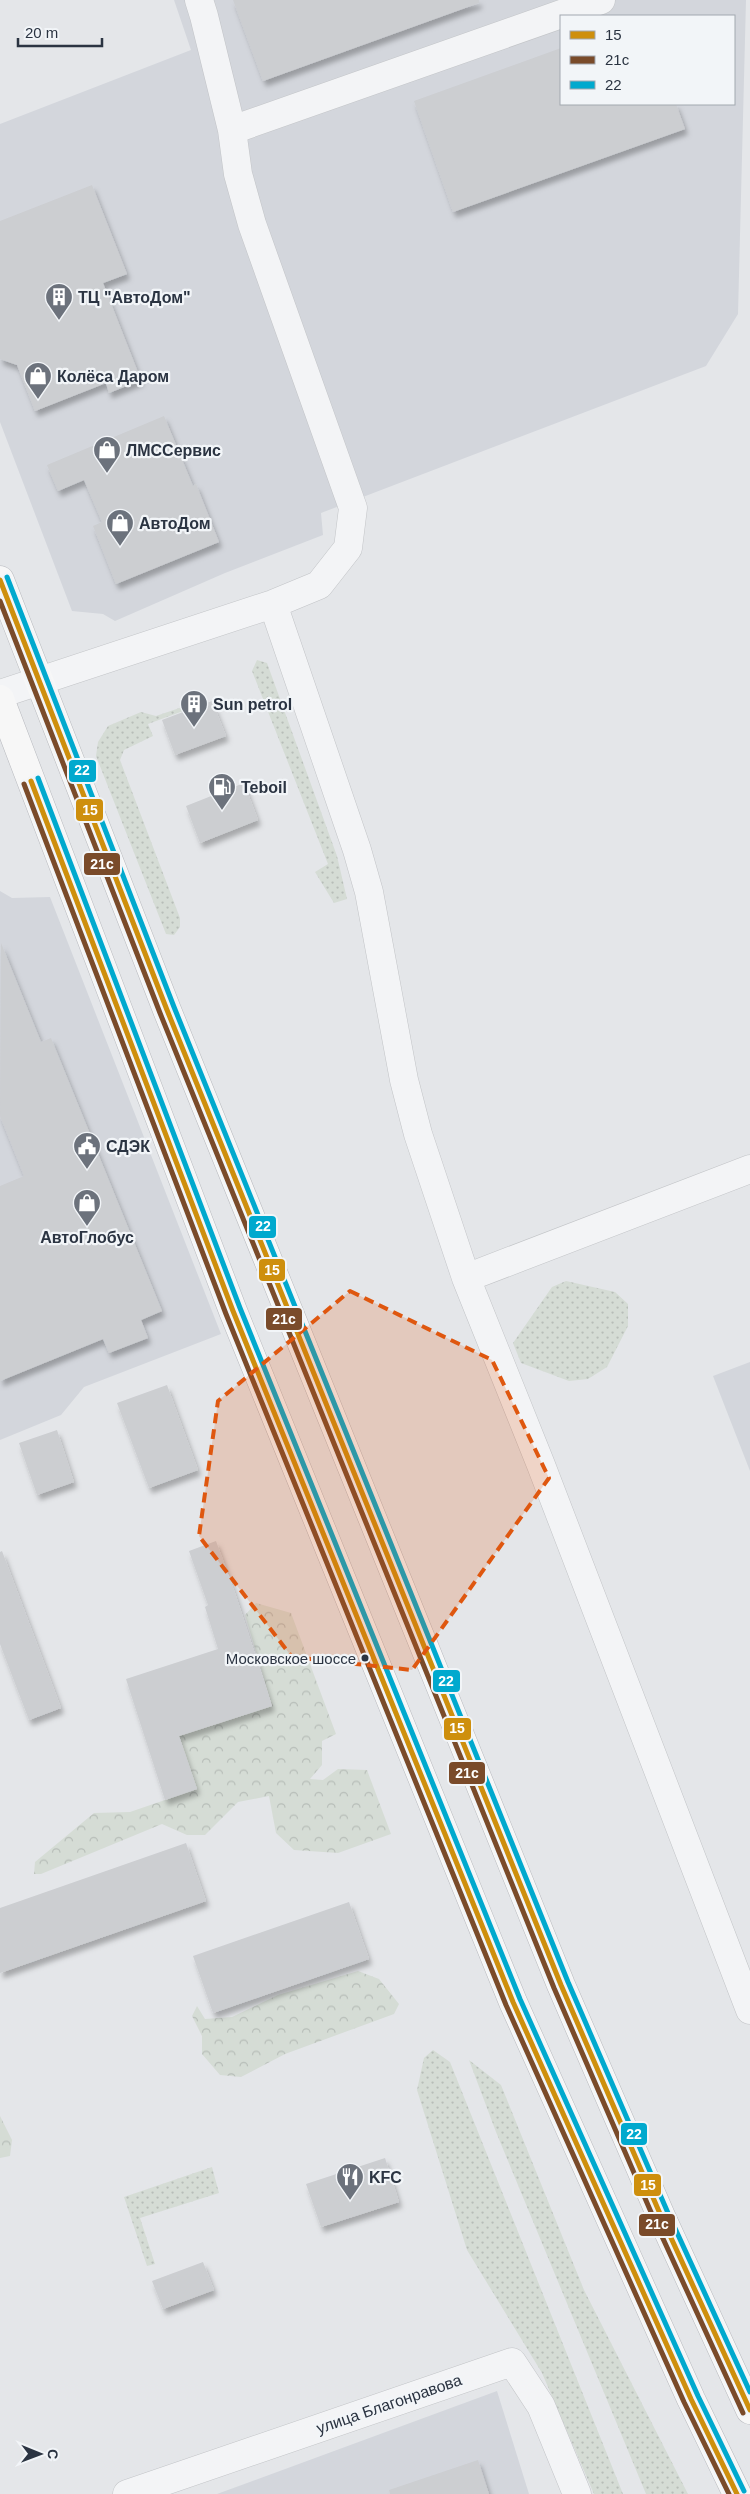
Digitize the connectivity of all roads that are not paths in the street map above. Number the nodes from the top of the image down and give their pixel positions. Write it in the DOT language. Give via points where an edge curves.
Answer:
graph roads {
  1 [pos="198,0"];
  2 [pos="601,0"];
  3 [pos="232,130"];
  4 [pos="0,580"];
  5 [pos="273,604"];
  6 [pos="40,681"];
  7 [pos="0,694"];
  8 [pos="0,699"];
  9 [pos="750,1169"];
  10 [pos="466,1278"];
  11 [pos="750,2010"];
  12 [pos="750,2410"];
  13 [pos="737,2493"];
  14 [pos="127,2494"];
  15 [pos="577,2494"];
  1 -- 3 [label="street"];
  2 -- 3 [label="street"];
  3 -- 5 [label="street" via="238,174 252,224 354,508 348,548 320,585"];
  4 -- 6 [label="highway"];
  5 -- 6 [label="street"];
  5 -- 10 [label="street" via="357,850 369,892 404,1080 418,1134"];
  6 -- 7 [label="street"];
  6 -- 12 [label="highway" via="167,1010 554,1967 661,2216"];
  8 -- 13 [label="highway" via="233,1311 513,2002 691,2399"];
  9 -- 10 [label="street"];
  10 -- 11 [label="street"];
  14 -- 15 [label="street, улица Благонравова" via="512,2362 541,2406"];
}
